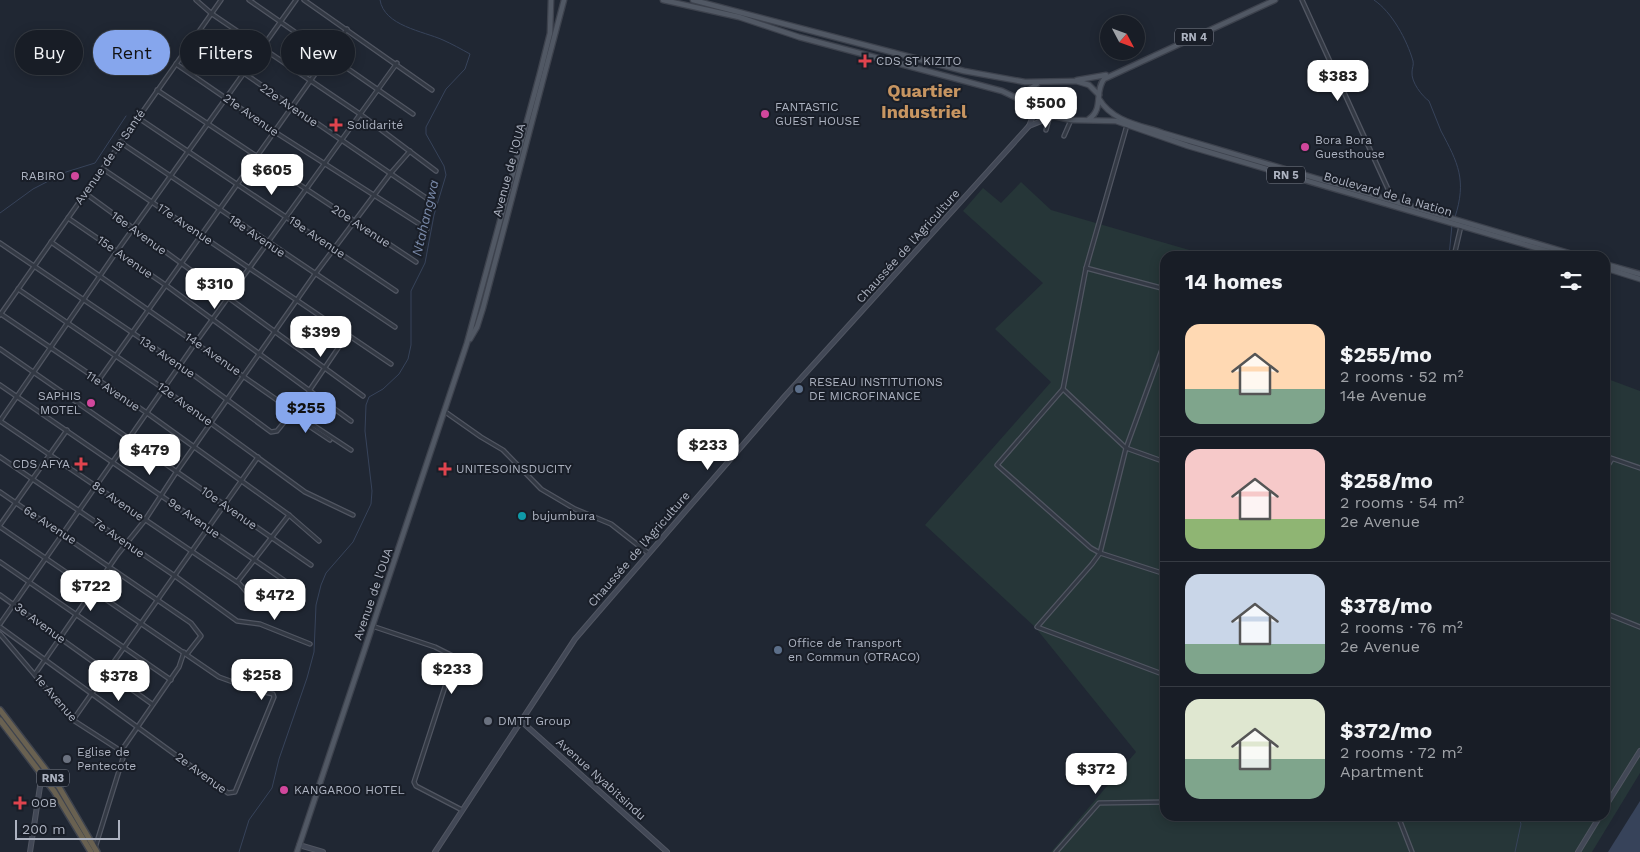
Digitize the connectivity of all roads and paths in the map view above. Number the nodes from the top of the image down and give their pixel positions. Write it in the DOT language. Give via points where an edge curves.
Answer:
graph roads {
  1 [pos="196,0"];
  2 [pos="221,0"];
  3 [pos="249,0"];
  4 [pos="296,0"];
  5 [pos="304,0"];
  6 [pos="551,0"];
  7 [pos="663,0"];
  8 [pos="693,0"];
  9 [pos="1275,0"];
  10 [pos="1302,0"];
  11 [pos="565,1"];
  12 [pos="671,1"];
  13 [pos="212,14"];
  14 [pos="279,22"];
  15 [pos="347,28"];
  16 [pos="200,30"];
  17 [pos="236,30"];
  18 [pos="291,30"];
  19 [pos="271,34"];
  20 [pos="882,49"];
  21 [pos="271,54"];
  22 [pos="180,58"];
  23 [pos="880,58"];
  24 [pos="397,63"];
  25 [pos="176,64"];
  26 [pos="355,73"];
  27 [pos="1113,74"];
  28 [pos="242,75"];
  29 [pos="244,75"];
  30 [pos="315,75"];
  31 [pos="1076,81"];
  32 [pos="310,82"];
  33 [pos="1040,83"];
  34 [pos="378,89"];
  35 [pos="157,90"];
  36 [pos="432,90"];
  37 [pos="1099,97"];
  38 [pos="226,98"];
  39 [pos="1027,103"];
  40 [pos="293,108"];
  41 [pos="360,114"];
  42 [pos="413,114"];
  43 [pos="1054,116"];
  44 [pos="137,117"];
  45 [pos="1049,119"];
  46 [pos="1071,120"];
  47 [pos="1087,120"];
  48 [pos="1125,123"];
  49 [pos="208,125"];
  50 [pos="1028,126"];
  51 [pos="1046,130"];
  52 [pos="275,132"];
  53 [pos="1064,136"];
  54 [pos="341,140"];
  55 [pos="120,142"];
  56 [pos="190,151"];
  57 [pos="410,151"];
  58 [pos="256,157"];
  59 [pos="324,164"];
  60 [pos="103,168"];
  61 [pos="436,170"];
  62 [pos="390,174"];
  63 [pos="171,177"];
  64 [pos="237,184"];
  65 [pos="305,190"];
  66 [pos="85,193"];
  67 [pos="373,196"];
  68 [pos="152,202"];
  69 [pos="1388,202"];
  70 [pos="435,204"];
  71 [pos="219,210"];
  72 [pos="285,216"];
  73 [pos="68,218"];
  74 [pos="355,222"];
  75 [pos="1459,224"];
  76 [pos="133,228"];
  77 [pos="427,229"];
  78 [pos="200,235"];
  79 [pos="51,242"];
  80 [pos="267,242"];
  81 [pos="0,243"];
  82 [pos="334,249"];
  83 [pos="117,251"];
  84 [pos="1455,251"];
  85 [pos="1548,251"];
  86 [pos="1560,251"];
  87 [pos="416,262"];
  88 [pos="182,264"];
  89 [pos="1610,265"];
  90 [pos="34,267"];
  91 [pos="248,268"];
  92 [pos="1086,268"];
  93 [pos="1610,270"];
  94 [pos="315,274"];
  95 [pos="1640,274"];
  96 [pos="100,276"];
  97 [pos="1640,279"];
  98 [pos="167,286"];
  99 [pos="1160,288"];
  100 [pos="18,289"];
  101 [pos="396,291"];
  102 [pos="228,297"];
  103 [pos="84,301"];
  104 [pos="297,301"];
  105 [pos="480,308"];
  106 [pos="150,310"];
  107 [pos="0,314"];
  108 [pos="212,319"];
  109 [pos="67,324"];
  110 [pos="395,327"];
  111 [pos="275,332"];
  112 [pos="132,334"];
  113 [pos="347,335"];
  114 [pos="196,342"];
  115 [pos="0,349"];
  116 [pos="50,349"];
  117 [pos="259,354"];
  118 [pos="1160,355"];
  119 [pos="116,356"];
  120 [pos="391,364"];
  121 [pos="180,365"];
  122 [pos="325,368"];
  123 [pos="34,373"];
  124 [pos="244,375"];
  125 [pos="98,381"];
  126 [pos="0,385"];
  127 [pos="164,389"];
  128 [pos="1062,389"];
  129 [pos="310,391"];
  130 [pos="363,396"];
  131 [pos="17,397"];
  132 [pos="227,399"];
  133 [pos="444,411"];
  134 [pos="292,412"];
  135 [pos="147,414"];
  136 [pos="298,414"];
  137 [pos="351,420"];
  138 [pos="0,421"];
  139 [pos="211,423"];
  140 [pos="67,430"];
  141 [pos="130,439"];
  142 [pos="330,440"];
  143 [pos="194,447"];
  144 [pos="1126,448"];
  145 [pos="351,450"];
  146 [pos="50,454"];
  147 [pos="0,457"];
  148 [pos="258,457"];
  149 [pos="1612,459"];
  150 [pos="1160,460"];
  151 [pos="112,462"];
  152 [pos="1610,462"];
  153 [pos="1640,468"];
  154 [pos="177,471"];
  155 [pos="32,480"];
  156 [pos="240,481"];
  157 [pos="96,485"];
  158 [pos="0,492"];
  159 [pos="161,495"];
  160 [pos="16,503"];
  161 [pos="224,505"];
  162 [pos="79,510"];
  163 [pos="353,515"];
  164 [pos="289,516"];
  165 [pos="145,520"];
  166 [pos="0,526"];
  167 [pos="208,528"];
  168 [pos="63,533"];
  169 [pos="273,538"];
  170 [pos="319,541"];
  171 [pos="126,544"];
  172 [pos="191,552"];
  173 [pos="648,553"];
  174 [pos="1100,553"];
  175 [pos="46,557"];
  176 [pos="256,561"];
  177 [pos="0,562"];
  178 [pos="311,565"];
  179 [pos="110,566"];
  180 [pos="1160,572"];
  181 [pos="175,576"];
  182 [pos="30,581"];
  183 [pos="237,582"];
  184 [pos="288,583"];
  185 [pos="94,590"];
  186 [pos="0,595"];
  187 [pos="158,599"];
  188 [pos="13,604"];
  189 [pos="264,606"];
  190 [pos="76,613"];
  191 [pos="1610,616"];
  192 [pos="140,622"];
  193 [pos="0,625"];
  194 [pos="372,626"];
  195 [pos="1640,627"];
  196 [pos="0,634"];
  197 [pos="59,637"];
  198 [pos="310,644"];
  199 [pos="124,646"];
  200 [pos="185,653"];
  201 [pos="44,659"];
  202 [pos="108,671"];
  203 [pos="1160,673"];
  204 [pos="35,674"];
  205 [pos="170,680"];
  206 [pos="92,695"];
  207 [pos="152,704"];
  208 [pos="0,710"];
  209 [pos="0,720"];
  210 [pos="73,720"];
  211 [pos="521,721"];
  212 [pos="137,726"];
  213 [pos="121,751"];
  214 [pos="1640,751"];
  215 [pos="43,765"];
  216 [pos="43,774"];
  217 [pos="1610,800"];
  218 [pos="1160,802"];
  219 [pos="462,810"];
  220 [pos="1400,821"];
  221 [pos="1597,821"];
  222 [pos="299,845"];
  223 [pos="93,851"];
  224 [pos="30,852"];
  225 [pos="297,852"];
  226 [pos="323,852"];
  227 [pos="435,852"];
  228 [pos="668,852"];
  229 [pos="1056,852"];
  230 [pos="1412,852"];
  231 [pos="1578,852"];
  1 -- 13 [label="street"];
  2 -- 13 [label="street, Avenue de la Santé"];
  3 -- 14 [label="street"];
  4 -- 14 [label="street"];
  5 -- 15 [label="street"];
  6 -- 105 [label="main road, Avenue de l'OUA" via="550,33"];
  7 -- 12 [label="main road, Boulevard de la Nation"];
  8 -- 20 [label="main road"];
  9 -- 27 [label="main road, RN 4"];
  10 -- 69 [label="street" via="1388,189"];
  11 -- 105 [label="main road, Avenue de l'OUA"];
  12 -- 23 [label="main road, Boulevard de la Nation"];
  13 -- 16 [label="street, Avenue de la Santé"];
  13 -- 17 [label="street"];
  14 -- 18 [label="street"];
  14 -- 19 [label="street"];
  15 -- 24 [label="street"];
  20 -- 23 [label="main road"];
  20 -- 33 [label="main road" via="964,71"];
  21 -- 32 [label="street"];
  22 -- 25 [label="street, Avenue de la Santé"];
  23 -- 39 [label="main road, Boulevard de la Nation" via="1002,91"];
  24 -- 34 [label="street"];
  24 -- 36 [label="street"];
  25 -- 35 [label="street, Avenue de la Santé"];
  25 -- 38 [label="street, 21e Avenue"];
  26 -- 34 [label="street"];
  27 -- 31 [label="main road, RN 4"];
  27 -- 37 [label="main road, RN 4" via="1101,82"];
  28 -- 38 [label="street"];
  29 -- 40 [label="street, 22e Avenue"];
  30 -- 32 [label="street"];
  31 -- 33 [label="main road"];
  31 -- 37 [label="main road, Boulevard de la Nation" via="1089,85"];
  32 -- 40 [label="street"];
  32 -- 41 [label="street"];
  33 -- 39 [label="main road" via="1029,88"];
  34 -- 41 [label="street"];
  34 -- 42 [label="street"];
  35 -- 44 [label="street, Avenue de la Santé"];
  35 -- 49 [label="street, 20e Avenue"];
  37 -- 47 [label="main road" via="1097,111"];
  37 -- 48 [label="main road, Boulevard de la Nation" via="1108,112"];
  38 -- 49 [label="street"];
  38 -- 52 [label="street, 21e Avenue"];
  39 -- 43 [label="main road, Boulevard de la Nation"];
  39 -- 50 [label="street" via="1033,116"];
  40 -- 52 [label="street"];
  40 -- 54 [label="street, 22e Avenue"];
  41 -- 54 [label="street"];
  41 -- 57 [label="street"];
  43 -- 45 [label="street, Chaussée de l'Agriculture"];
  43 -- 46 [label="main road, Boulevard de la Nation"];
  44 -- 55 [label="street, Avenue de la Santé"];
  44 -- 56 [label="street, 19e Avenue"];
  45 -- 50 [label="street, Chaussée de l'Agriculture"];
  45 -- 51 [label="street"];
  46 -- 47 [label="main road, Boulevard de la Nation"];
  46 -- 53 [label="street"];
  47 -- 48 [label="main road, Boulevard de la Nation"];
  48 -- 69 [label="main road, Boulevard de la Nation / RN 5"];
  48 -- 92 [label="street"];
  49 -- 56 [label="street"];
  49 -- 58 [label="street, 20e Avenue"];
  50 -- 173 [label="street, Chaussée de l'Agriculture"];
  52 -- 58 [label="street"];
  52 -- 59 [label="street, 21e Avenue"];
  54 -- 59 [label="street"];
  54 -- 62 [label="street, 22e Avenue"];
  55 -- 60 [label="street, Avenue de la Santé"];
  55 -- 63 [label="street, 18e Avenue"];
  56 -- 63 [label="street"];
  56 -- 64 [label="street, 19e Avenue"];
  57 -- 61 [label="street"];
  57 -- 62 [label="street"];
  58 -- 64 [label="street"];
  58 -- 65 [label="street, 20e Avenue"];
  59 -- 65 [label="street"];
  59 -- 67 [label="street, 21e Avenue"];
  60 -- 66 [label="street, Avenue de la Santé"];
  60 -- 68 [label="street, 17e Avenue"];
  62 -- 67 [label="street"];
  62 -- 70 [label="street, 22e Avenue"];
  63 -- 68 [label="street"];
  63 -- 71 [label="street, 18e Avenue"];
  64 -- 71 [label="street"];
  64 -- 72 [label="street, 19e Avenue"];
  65 -- 72 [label="street"];
  65 -- 74 [label="street, 20e Avenue"];
  66 -- 73 [label="street, Avenue de la Santé"];
  66 -- 76 [label="street, 16e Avenue"];
  67 -- 74 [label="street"];
  67 -- 77 [label="street, 21e Avenue"];
  68 -- 76 [label="street"];
  68 -- 78 [label="street, 17e Avenue"];
  69 -- 75 [label="main road, Boulevard de la Nation / RN 5"];
  71 -- 78 [label="street"];
  71 -- 80 [label="street, 18e Avenue"];
  72 -- 80 [label="street"];
  72 -- 82 [label="street, 19e Avenue"];
  73 -- 79 [label="street, Avenue de la Santé"];
  73 -- 83 [label="street, 15e Avenue"];
  74 -- 82 [label="street"];
  74 -- 87 [label="street, 20e Avenue"];
  75 -- 84 [label="street"];
  75 -- 85 [label="main road, Boulevard de la Nation / RN 5"];
  75 -- 86 [label="main road, Boulevard de la Nation / RN 5"];
  76 -- 83 [label="street"];
  76 -- 88 [label="street, 16e Avenue"];
  78 -- 88 [label="street"];
  78 -- 91 [label="street, 17e Avenue"];
  79 -- 90 [label="street, Avenue de la Santé"];
  79 -- 96 [label="street, 14e Avenue"];
  80 -- 91 [label="street"];
  80 -- 94 [label="street, 18e Avenue"];
  81 -- 90 [label="street, 13e Avenue"];
  82 -- 94 [label="street"];
  82 -- 101 [label="street, 19e Avenue"];
  83 -- 96 [label="street"];
  83 -- 98 [label="street, 15e Avenue"];
  88 -- 98 [label="street"];
  88 -- 102 [label="street, 16e Avenue"];
  89 -- 95 [label="main road"];
  90 -- 100 [label="street, Avenue de la Santé"];
  90 -- 103 [label="street, 13e Avenue"];
  91 -- 102 [label="street"];
  91 -- 104 [label="street, 17e Avenue"];
  92 -- 99 [label="street"];
  92 -- 128 [label="street"];
  93 -- 97 [label="main road"];
  94 -- 104 [label="street"];
  94 -- 110 [label="street, 18e Avenue"];
  96 -- 103 [label="street"];
  96 -- 106 [label="street, 14e Avenue"];
  98 -- 106 [label="street"];
  98 -- 108 [label="street, 15e Avenue"];
  100 -- 107 [label="street, Avenue de la Santé"];
  100 -- 109 [label="street, 12e Avenue"];
  102 -- 108 [label="street"];
  102 -- 111 [label="street, 16e Avenue"];
  103 -- 109 [label="street"];
  103 -- 112 [label="street, 13e Avenue"];
  104 -- 111 [label="street"];
  104 -- 113 [label="street, 17e Avenue"];
  105 -- 133 [label="main road, Avenue de l'OUA" via="477,327 467,342"];
  106 -- 112 [label="street"];
  106 -- 114 [label="street, 14e Avenue"];
  107 -- 116 [label="street, 11e Avenue"];
  108 -- 114 [label="street"];
  108 -- 117 [label="street, 15e Avenue"];
  109 -- 116 [label="street"];
  109 -- 119 [label="street, 12e Avenue"];
  111 -- 117 [label="street"];
  111 -- 122 [label="street, 16e Avenue"];
  112 -- 119 [label="street"];
  112 -- 121 [label="street, 13e Avenue"];
  113 -- 120 [label="street, 17e Avenue"];
  113 -- 122 [label="street"];
  114 -- 121 [label="street"];
  114 -- 124 [label="street, 14e Avenue"];
  115 -- 123 [label="street, 10e Avenue"];
  116 -- 123 [label="street"];
  116 -- 125 [label="street, 11e Avenue"];
  117 -- 124 [label="street"];
  117 -- 129 [label="street, 15e Avenue"];
  118 -- 144 [label="street"];
  119 -- 125 [label="street"];
  119 -- 127 [label="street, 12e Avenue"];
  121 -- 127 [label="street"];
  121 -- 132 [label="street, 13e Avenue"];
  122 -- 129 [label="street"];
  122 -- 130 [label="street, 16e Avenue"];
  123 -- 131 [label="street"];
  123 -- 141 [label="street, 10e Avenue"];
  124 -- 132 [label="street"];
  124 -- 134 [label="street, 14e Avenue"];
  125 -- 135 [label="street, 11e Avenue"];
  126 -- 131 [label="street, 9e Avenue"];
  127 -- 135 [label="street"];
  127 -- 139 [label="street, 12e Avenue"];
  128 -- 144 [label="street"];
  128 -- 174 [label="street" via="997,465 1085,544"];
  129 -- 136 [label="street"];
  129 -- 137 [label="street, 15e Avenue"];
  131 -- 138 [label="street"];
  131 -- 140 [label="street, 9e Avenue"];
  132 -- 134 [label="street, 13e Avenue" via="271,432 277,431"];
  132 -- 139 [label="street"];
  133 -- 173 [label="street" via="504,450 541,489 575,509 611,524"];
  133 -- 194 [label="main road, Avenue de l'OUA"];
  134 -- 136 [label="street, 14e Avenue"];
  134 -- 142 [label="street"];
  135 -- 141 [label="street"];
  135 -- 143 [label="street, 11e Avenue"];
  136 -- 145 [label="street, 14e Avenue"];
  138 -- 146 [label="street, 8e Avenue"];
  139 -- 143 [label="street"];
  139 -- 148 [label="street, 12e Avenue"];
  140 -- 146 [label="street"];
  140 -- 151 [label="street, 9e Avenue"];
  141 -- 151 [label="street"];
  141 -- 154 [label="street, 10e Avenue"];
  143 -- 154 [label="street"];
  143 -- 156 [label="street, 11e Avenue"];
  144 -- 150 [label="street"];
  144 -- 174 [label="street"];
  146 -- 155 [label="street"];
  146 -- 157 [label="street, 8e Avenue"];
  147 -- 155 [label="street, 7e Avenue"];
  148 -- 156 [label="street"];
  148 -- 163 [label="street, 12e Avenue" via="305,492"];
  149 -- 152 [label="street"];
  149 -- 153 [label="street"];
  151 -- 157 [label="street"];
  151 -- 159 [label="street, 9e Avenue"];
  154 -- 159 [label="street"];
  154 -- 161 [label="street, 10e Avenue"];
  155 -- 160 [label="street"];
  155 -- 162 [label="street, 7e Avenue"];
  156 -- 161 [label="street"];
  156 -- 164 [label="street, 11e Avenue"];
  157 -- 162 [label="street"];
  157 -- 165 [label="street, 8e Avenue"];
  158 -- 160 [label="street, 6e Avenue"];
  159 -- 165 [label="street"];
  159 -- 167 [label="street, 9e Avenue"];
  160 -- 166 [label="street"];
  160 -- 168 [label="street, 6e Avenue"];
  161 -- 167 [label="street"];
  161 -- 169 [label="street, 10e Avenue"];
  162 -- 168 [label="street"];
  162 -- 171 [label="street, 7e Avenue"];
  164 -- 169 [label="street"];
  164 -- 170 [label="street, 11e Avenue"];
  165 -- 171 [label="street"];
  165 -- 172 [label="street, 8e Avenue"];
  166 -- 175 [label="street"];
  167 -- 172 [label="street"];
  167 -- 176 [label="street, 9e Avenue"];
  168 -- 175 [label="street"];
  168 -- 179 [label="street, 6e Avenue"];
  169 -- 176 [label="street"];
  169 -- 178 [label="street, 10e Avenue"];
  171 -- 179 [label="street"];
  171 -- 181 [label="street, 7e Avenue"];
  172 -- 181 [label="street"];
  172 -- 183 [label="street, 8e Avenue"];
  173 -- 211 [label="street, Chaussée de l'Agriculture" via="576,639"];
  174 -- 180 [label="street"];
  174 -- 203 [label="street" via="1037,627"];
  175 -- 182 [label="street"];
  175 -- 185 [label="street"];
  176 -- 183 [label="street"];
  176 -- 184 [label="street, 9e Avenue"];
  177 -- 182 [label="street"];
  179 -- 185 [label="street"];
  179 -- 187 [label="street, 6e Avenue"];
  181 -- 187 [label="street"];
  181 -- 198 [label="street, 7e Avenue" via="236,621 260,624"];
  182 -- 188 [label="street"];
  182 -- 190 [label="street"];
  183 -- 189 [label="street, 8e Avenue"];
  185 -- 190 [label="street"];
  185 -- 192 [label="street"];
  186 -- 188 [label="street, 3e Avenue"];
  187 -- 192 [label="street"];
  187 -- 200 [label="street, 6e Avenue" via="191,623 200,635"];
  188 -- 193 [label="street"];
  188 -- 197 [label="street, 3e Avenue"];
  190 -- 197 [label="street"];
  190 -- 199 [label="street"];
  191 -- 195 [label="street"];
  192 -- 199 [label="street"];
  192 -- 200 [label="street"];
  193 -- 201 [label="street, 2e Avenue"];
  194 -- 219 [label="street" via="453,656 414,782"];
  194 -- 222 [label="main road, Avenue de l'OUA"];
  196 -- 204 [label="street, 1e Avenue"];
  197 -- 201 [label="street"];
  197 -- 202 [label="street, 3e Avenue"];
  199 -- 202 [label="street"];
  199 -- 205 [label="street"];
  200 -- 205 [label="street"];
  200 -- 212 [label="street, 2e Avenue" via="219,677 273,694 235,792 228,794"];
  201 -- 204 [label="street"];
  201 -- 206 [label="street, 2e Avenue"];
  202 -- 206 [label="street"];
  202 -- 207 [label="street, 3e Avenue"];
  204 -- 210 [label="street, 1e Avenue"];
  205 -- 207 [label="street"];
  206 -- 210 [label="street"];
  206 -- 212 [label="street, 2e Avenue"];
  207 -- 212 [label="street"];
  208 -- 215 [label="highway, RN3"];
  209 -- 216 [label="highway, RN3"];
  210 -- 213 [label="street, 1e Avenue"];
  211 -- 219 [label="street, Chaussée de l'Agriculture"];
  211 -- 228 [label="street, Avenue Nyabitsindu"];
  212 -- 213 [label="street"];
  213 -- 223 [label="street" via="123,758"];
  214 -- 217 [label="street"];
  215 -- 216 [label="street"];
  215 -- 223 [label="highway, RN3" via="59,787"];
  216 -- 223 [label="highway, RN3"];
  216 -- 224 [label="street"];
  218 -- 229 [label="street" via="1099,803"];
  219 -- 227 [label="street, Chaussée de l'Agriculture"];
  220 -- 230 [label="street"];
  221 -- 231 [label="street"];
  222 -- 225 [label="main road, Avenue de l'OUA"];
  222 -- 226 [label="street"];
}
